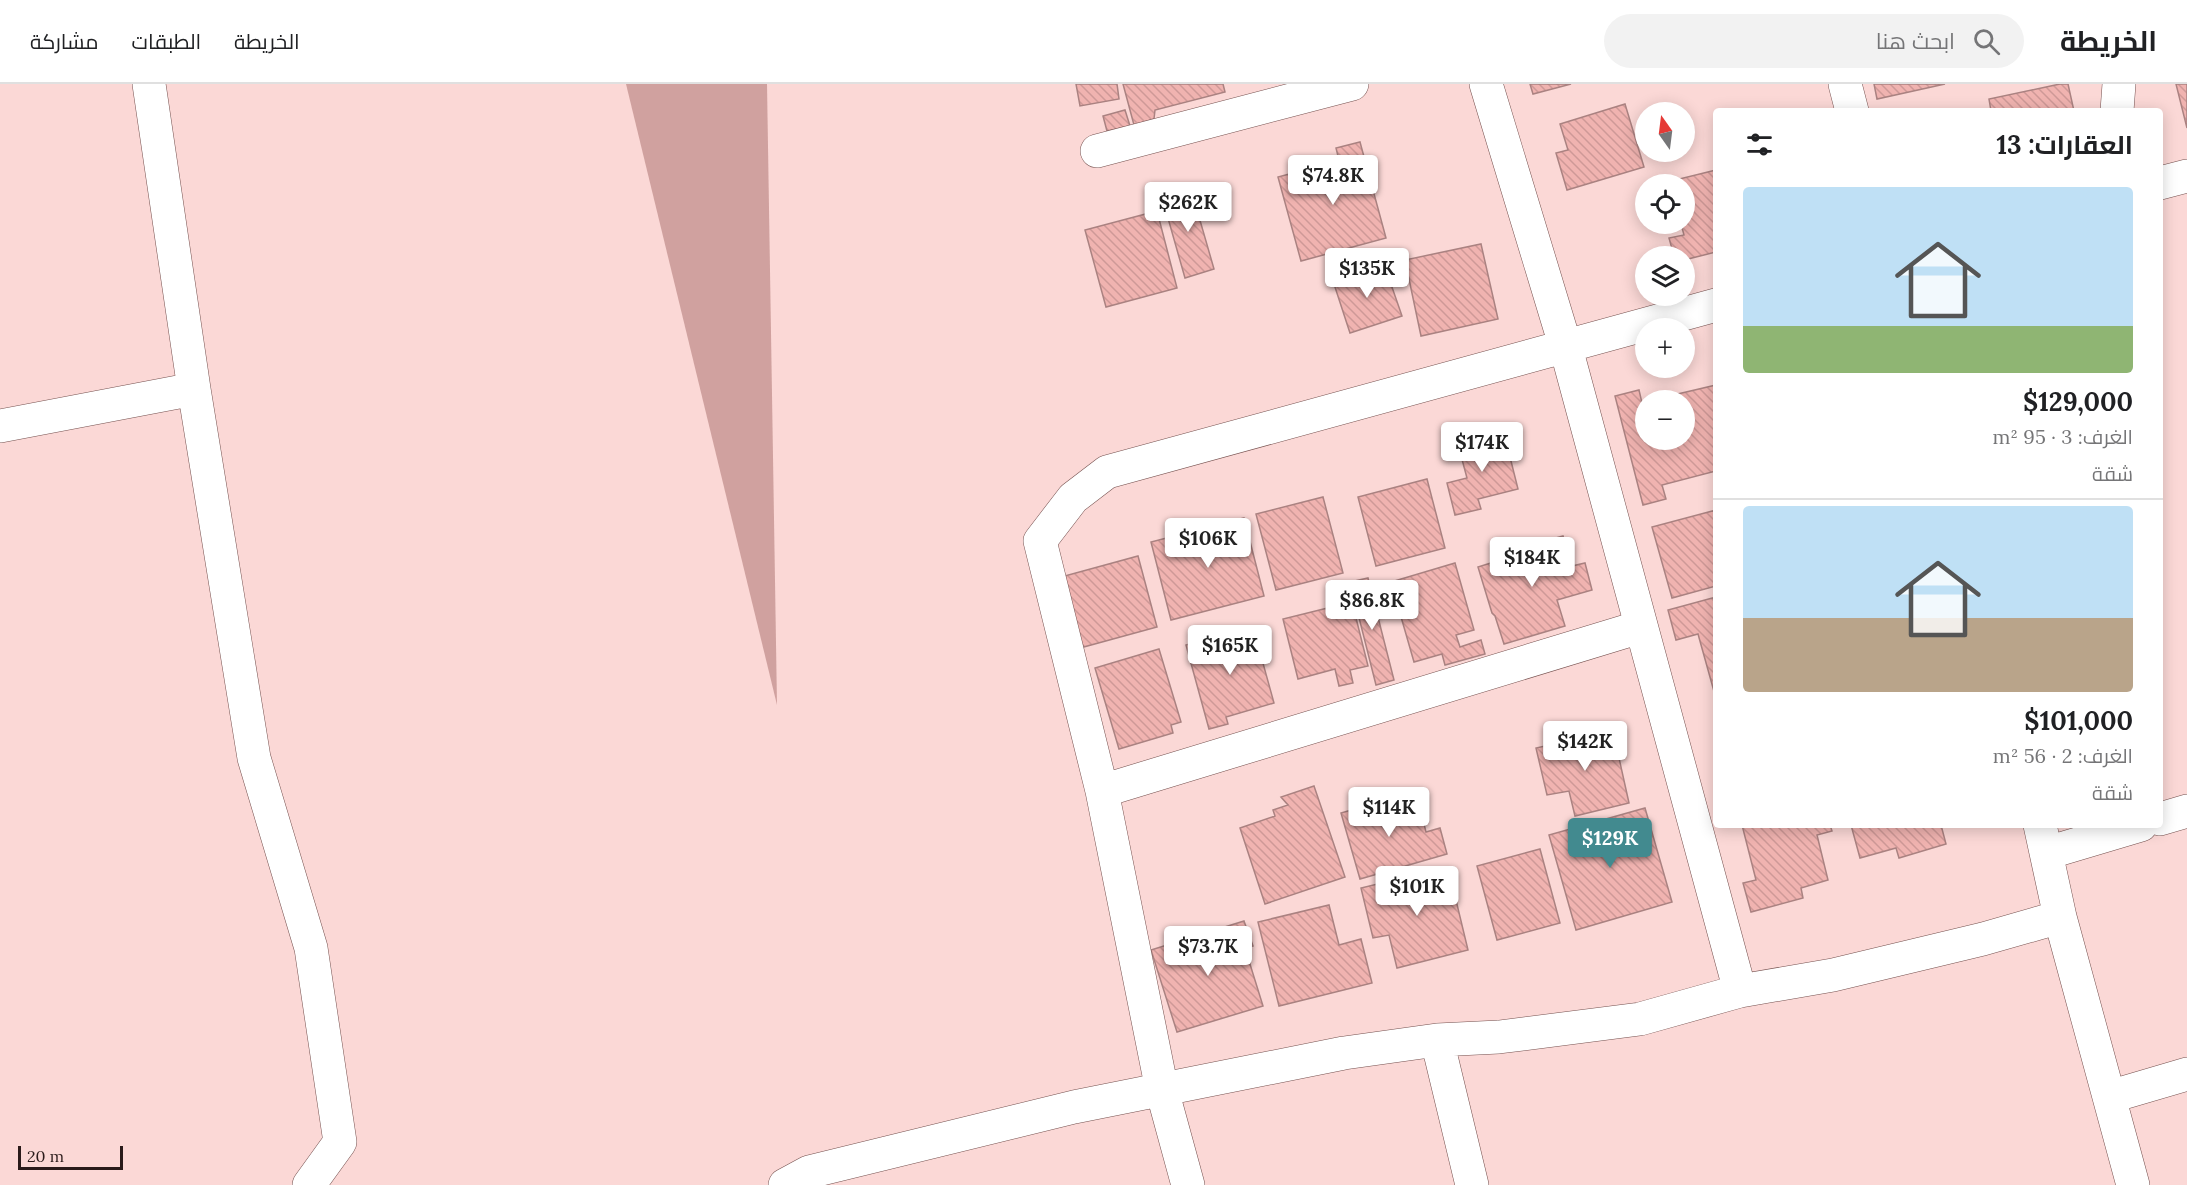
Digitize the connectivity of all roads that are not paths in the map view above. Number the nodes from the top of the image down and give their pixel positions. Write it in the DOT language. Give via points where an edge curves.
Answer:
graph roads {
  1 [pos="149,84"];
  2 [pos="1352,84"];
  3 [pos="1486,84"];
  4 [pos="1845,84"];
  5 [pos="2120,84"];
  6 [pos="1851,108"];
  7 [pos="2117,108"];
  8 [pos="1097,151"];
  9 [pos="2187,176"];
  10 [pos="2163,182"];
  11 [pos="1713,306"];
  12 [pos="1566,348"];
  13 [pos="194,389"];
  14 [pos="0,426"];
  15 [pos="1640,627"];
  16 [pos="1102,791"];
  17 [pos="2187,811"];
  18 [pos="2163,818"];
  19 [pos="2120,828"];
  20 [pos="2044,839"];
  21 [pos="2060,917"];
  22 [pos="1740,991"];
  23 [pos="1437,1040"];
  24 [pos="2187,1074"];
  25 [pos="1162,1090"];
  26 [pos="2109,1097"];
  27 [pos="309,1185"];
  28 [pos="785,1185"];
  29 [pos="1188,1185"];
  30 [pos="1472,1185"];
  31 [pos="2133,1185"];
  1 -- 13 [label="street"];
  2 -- 8 [label="street"];
  3 -- 12 [label="street"];
  4 -- 6 [label="street"];
  5 -- 7 [label="street"];
  9 -- 10 [label="street"];
  11 -- 12 [label="street"];
  12 -- 15 [label="street"];
  12 -- 16 [label="street" via="1107,472 1073,498 1040,541"];
  13 -- 14 [label="street"];
  13 -- 27 [label="street" via="254,758 310,948 336,1119 339,1142"];
  15 -- 16 [label="street"];
  15 -- 22 [label="street"];
  16 -- 25 [label="street"];
  17 -- 18 [label="street"];
  19 -- 20 [label="street"];
  20 -- 21 [label="street"];
  21 -- 22 [label="street" via="1833,975"];
  21 -- 26 [label="street"];
  22 -- 23 [label="street" via="1640,1019 1499,1037"];
  23 -- 25 [label="street" via="1344,1053"];
  23 -- 30 [label="street"];
  24 -- 26 [label="street"];
  25 -- 28 [label="street" via="1074,1107 809,1172"];
  25 -- 29 [label="street"];
  26 -- 31 [label="street"];
}
